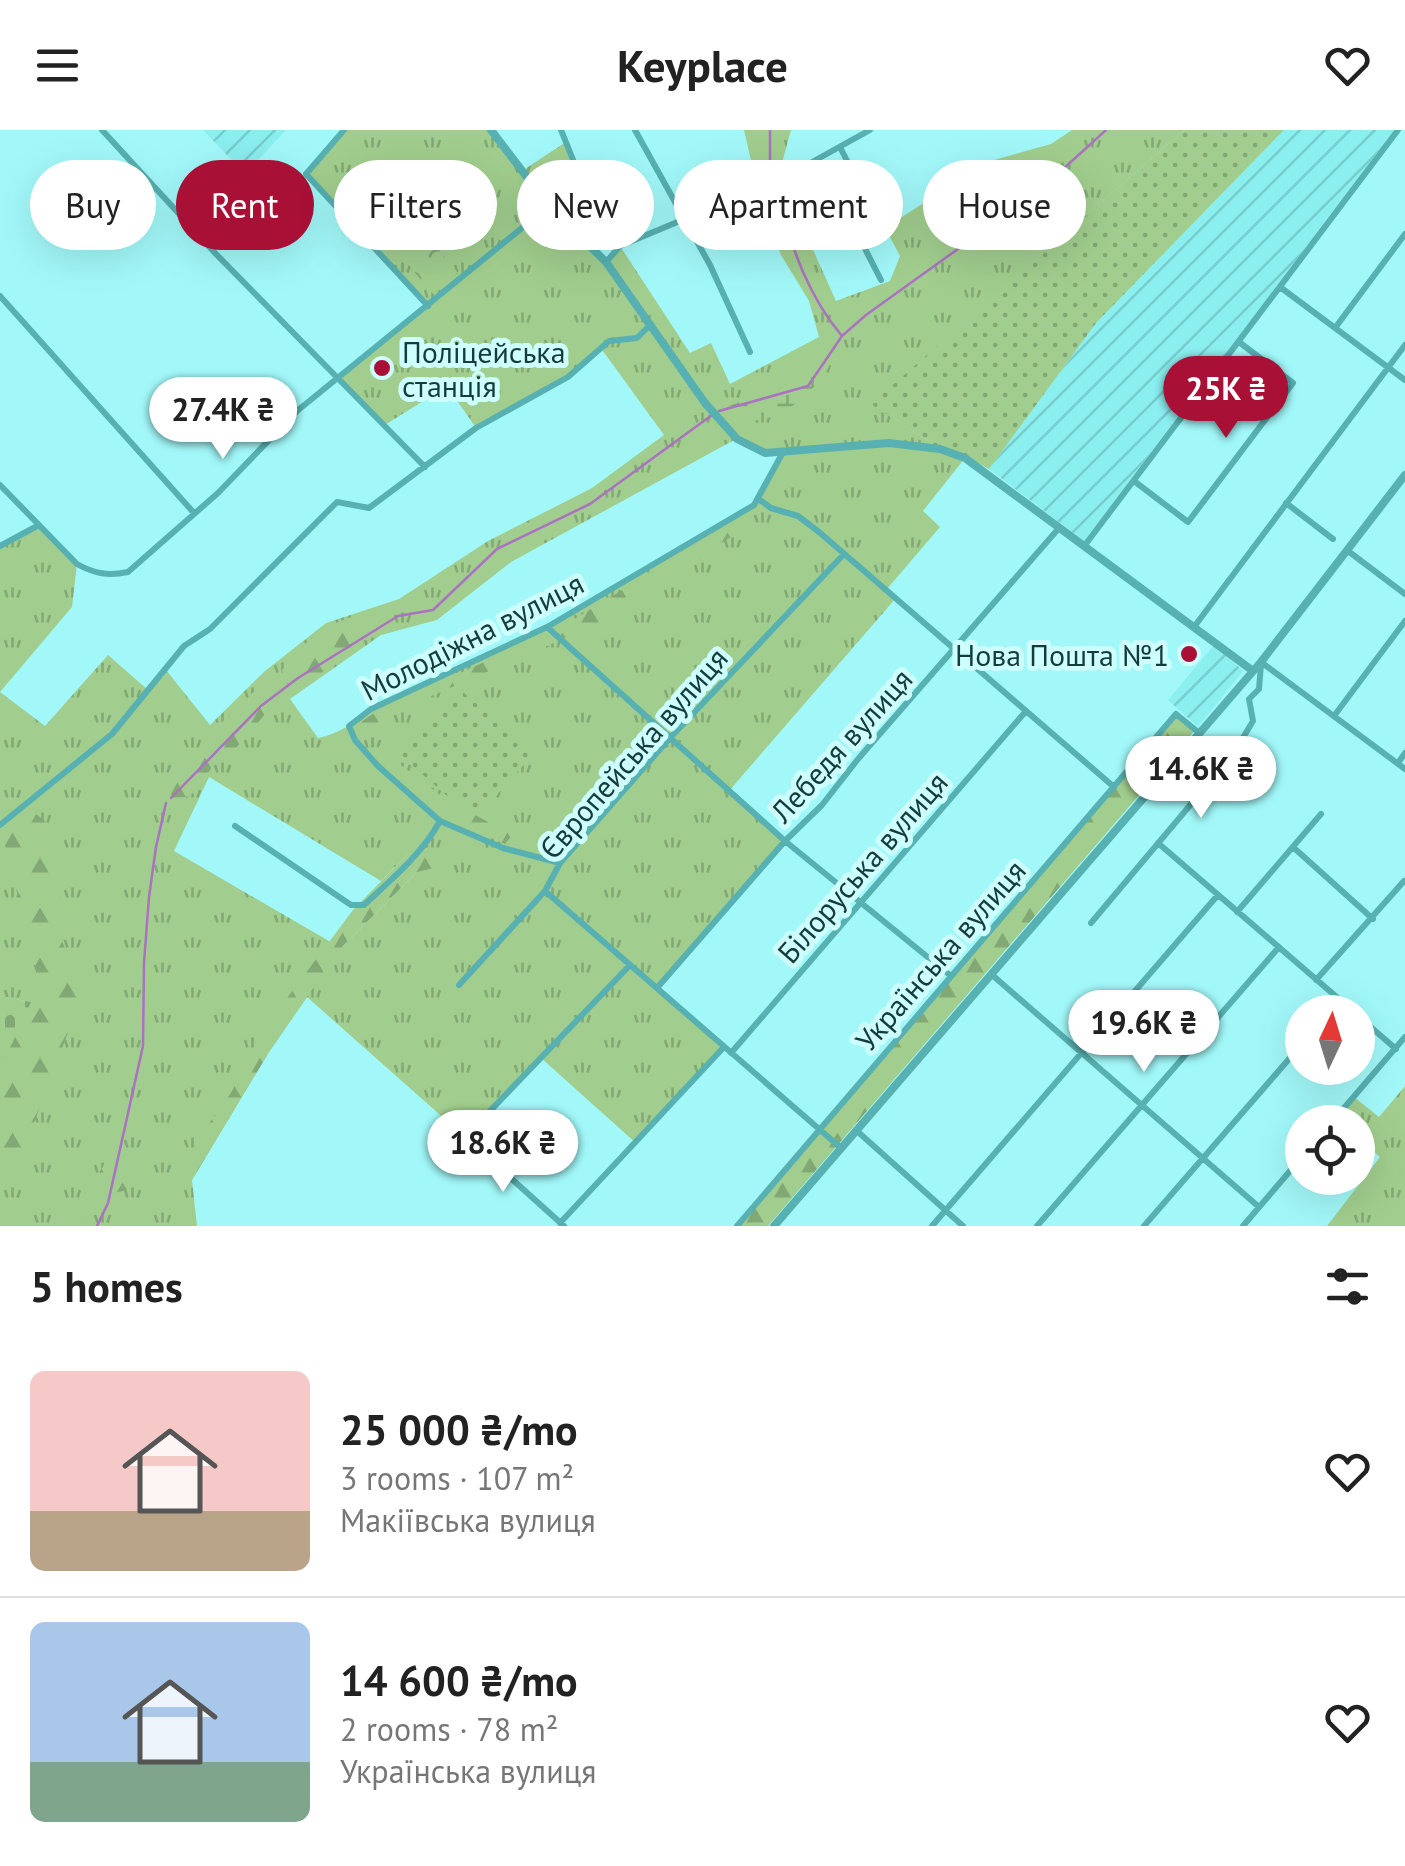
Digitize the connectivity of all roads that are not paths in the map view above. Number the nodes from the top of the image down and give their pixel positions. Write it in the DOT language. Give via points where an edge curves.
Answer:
graph roads {
  1 [pos="102,130"];
  2 [pos="344,130"];
  3 [pos="491,130"];
  4 [pos="561,130"];
  5 [pos="635,130"];
  6 [pos="870,130"];
  7 [pos="1398,130"];
  8 [pos="840,147"];
  9 [pos="573,160"];
  10 [pos="816,160"];
  11 [pos="517,164"];
  12 [pos="674,202"];
  13 [pos="517,232"];
  14 [pos="1405,234"];
  15 [pos="593,250"];
  16 [pos="616,250"];
  17 [pos="701,250"];
  18 [pos="606,262"];
  19 [pos="881,280"];
  20 [pos="1280,286"];
  21 [pos="0,296"];
  22 [pos="428,306"];
  23 [pos="652,324"];
  24 [pos="1335,328"];
  25 [pos="1238,342"];
  26 [pos="1405,345"];
  27 [pos="750,352"];
  28 [pos="1388,367"];
  29 [pos="340,379"];
  30 [pos="1405,380"];
  31 [pos="782,454"];
  32 [pos="424,467"];
  33 [pos="1405,475"];
  34 [pos="1134,481"];
  35 [pos="0,485"];
  36 [pos="760,500"];
  37 [pos="1286,503"];
  38 [pos="194,513"];
  39 [pos="39,525"];
  40 [pos="1059,528"];
  41 [pos="1333,539"];
  42 [pos="0,546"];
  43 [pos="1085,546"];
  44 [pos="1348,550"];
  45 [pos="844,554"];
  46 [pos="1405,594"];
  47 [pos="1405,621"];
  48 [pos="1194,627"];
  49 [pos="548,628"];
  50 [pos="956,650"];
  51 [pos="1261,662"];
  52 [pos="1252,670"];
  53 [pos="1237,688"];
  54 [pos="1250,699"];
  55 [pos="1026,711"];
  56 [pos="1334,716"];
  57 [pos="1198,732"];
  58 [pos="670,738"];
  59 [pos="1405,753"];
  60 [pos="1401,766"];
  61 [pos="1114,787"];
  62 [pos="1321,814"];
  63 [pos="440,820"];
  64 [pos="0,825"];
  65 [pos="235,826"];
  66 [pos="785,841"];
  67 [pos="1158,844"];
  68 [pos="1293,846"];
  69 [pos="560,863"];
  70 [pos="1404,880"];
  71 [pos="545,891"];
  72 [pos="1217,896"];
  73 [pos="861,902"];
  74 [pos="1237,912"];
  75 [pos="1373,919"];
  76 [pos="1090,923"];
  77 [pos="1278,947"];
  78 [pos="630,965"];
  79 [pos="991,974"];
  80 [pos="951,976"];
  81 [pos="1316,980"];
  82 [pos="459,984"];
  83 [pos="656,988"];
  84 [pos="1334,995"];
  85 [pos="1375,1030"];
  86 [pos="1405,1037"];
  87 [pos="1396,1048"];
  88 [pos="728,1050"];
  89 [pos="1082,1052"];
  90 [pos="1285,1064"];
  91 [pos="1142,1105"];
  92 [pos="1347,1105"];
  93 [pos="820,1130"];
  94 [pos="856,1131"];
  95 [pos="841,1148"];
  96 [pos="1203,1158"];
  97 [pos="1285,1177"];
  98 [pos="1260,1207"];
  99 [pos="946,1210"];
  100 [pos="562,1224"];
  101 [pos="738,1226"];
  102 [pos="774,1226"];
  103 [pos="932,1226"];
  104 [pos="964,1226"];
  105 [pos="1038,1226"];
  106 [pos="1144,1226"];
  107 [pos="1243,1226"];
  1 -- 29 [label="street"];
  2 -- 22 [label="street" via="306,174"];
  3 -- 11 [label="street"];
  4 -- 9 [label="street"];
  5 -- 12 [label="street"];
  6 -- 8 [label="street"];
  7 -- 20 [label="street"];
  8 -- 10 [label="street"];
  8 -- 19 [label="street" via="875,216 860,240"];
  13 -- 22 [label="street"];
  14 -- 24 [label="street"];
  15 -- 18 [label="street"];
  16 -- 18 [label="street"];
  17 -- 27 [label="street"];
  18 -- 23 [label="street"];
  20 -- 24 [label="street"];
  20 -- 25 [label="street"];
  21 -- 38 [label="street"];
  22 -- 29 [label="street"];
  23 -- 31 [label="street" via="720,422 752,448"];
  23 -- 32 [label="street" via="637,338 608,341 568,377 476,428"];
  24 -- 28 [label="street"];
  25 -- 34 [label="street"];
  25 -- 34 [label="street" via="1293,383 1282,398 1188,522"];
  26 -- 28 [label="street"];
  28 -- 30 [label="street"];
  28 -- 37 [label="street"];
  29 -- 32 [label="street"];
  29 -- 38 [label="street" via="297,411"];
  31 -- 36 [label="street"];
  31 -- 40 [label="street" via="864,444 940,450 964,458"];
  32 -- 64 [label="street" via="369,508 337,502 210,629 184,646 112,734"];
  33 -- 44 [label="street"];
  34 -- 43 [label="street"];
  35 -- 39 [label="street"];
  36 -- 45 [label="street" via="798,516"];
  36 -- 49 [label="street, Молодіжна вулиця"];
  37 -- 41 [label="street"];
  37 -- 48 [label="street"];
  38 -- 39 [label="street" via="128,572 112,576 78,564"];
  39 -- 42 [label="street"];
  40 -- 43 [label="street"];
  40 -- 50 [label="street, Лебедя вулиця"];
  43 -- 48 [label="street"];
  44 -- 46 [label="street"];
  44 -- 51 [label="street"];
  45 -- 50 [label="street"];
  45 -- 58 [label="street, Європейська вулиця"];
  47 -- 56 [label="street"];
  48 -- 52 [label="street"];
  49 -- 58 [label="street"];
  49 -- 63 [label="street, Молодіжна вулиця" via="371,709 349,726 378,766"];
  50 -- 55 [label="street"];
  50 -- 66 [label="street, Лебедя вулиця"];
  51 -- 52 [label="street"];
  51 -- 54 [label="street" via="1259,688"];
  51 -- 56 [label="street"];
  52 -- 53 [label="street"];
  53 -- 54 [label="street"];
  53 -- 57 [label="street"];
  54 -- 67 [label="street" via="1253,721 1244,739"];
  55 -- 61 [label="street"];
  55 -- 73 [label="street, Білоруська вулиця"];
  56 -- 60 [label="street"];
  57 -- 61 [label="street, Українська вулиця" via="1176,714"];
  57 -- 79 [label="street"];
  58 -- 66 [label="street"];
  58 -- 69 [label="street, Європейська вулиця"];
  59 -- 60 [label="street"];
  61 -- 80 [label="street, Українська вулиця"];
  62 -- 68 [label="street"];
  63 -- 65 [label="street" via="422,850 364,905 351,905"];
  63 -- 69 [label="street" via="503,848"];
  66 -- 73 [label="street"];
  66 -- 83 [label="street, Лебедя вулиця"];
  67 -- 74 [label="street"];
  67 -- 76 [label="street"];
  68 -- 74 [label="street"];
  68 -- 75 [label="street"];
  69 -- 71 [label="street, Європейська вулиця"];
  70 -- 75 [label="street"];
  71 -- 78 [label="street"];
  71 -- 82 [label="street, Європейська вулиця"];
  72 -- 89 [label="street"];
  73 -- 80 [label="street"];
  73 -- 88 [label="street, Білоруська вулиця"];
  74 -- 77 [label="street"];
  75 -- 81 [label="street"];
  77 -- 81 [label="street"];
  77 -- 91 [label="street"];
  78 -- 83 [label="street"];
  78 -- 100 [label="street" via="466,1136"];
  79 -- 89 [label="street"];
  79 -- 94 [label="street"];
  80 -- 93 [label="street, Українська вулиця"];
  81 -- 84 [label="street"];
  83 -- 88 [label="street"];
  85 -- 87 [label="street"];
  86 -- 87 [label="street"];
  87 -- 92 [label="street"];
  88 -- 93 [label="street"];
  88 -- 100 [label="street, Білоруська вулиця"];
  89 -- 91 [label="street"];
  89 -- 99 [label="street"];
  90 -- 96 [label="street"];
  91 -- 96 [label="street"];
  91 -- 105 [label="street"];
  93 -- 95 [label="street"];
  93 -- 101 [label="street, Українська вулиця"];
  94 -- 95 [label="street"];
  94 -- 99 [label="street"];
  95 -- 102 [label="street"];
  96 -- 98 [label="street"];
  96 -- 106 [label="street"];
  97 -- 98 [label="street"];
  98 -- 107 [label="street"];
  99 -- 103 [label="street"];
  99 -- 104 [label="street"];
}
